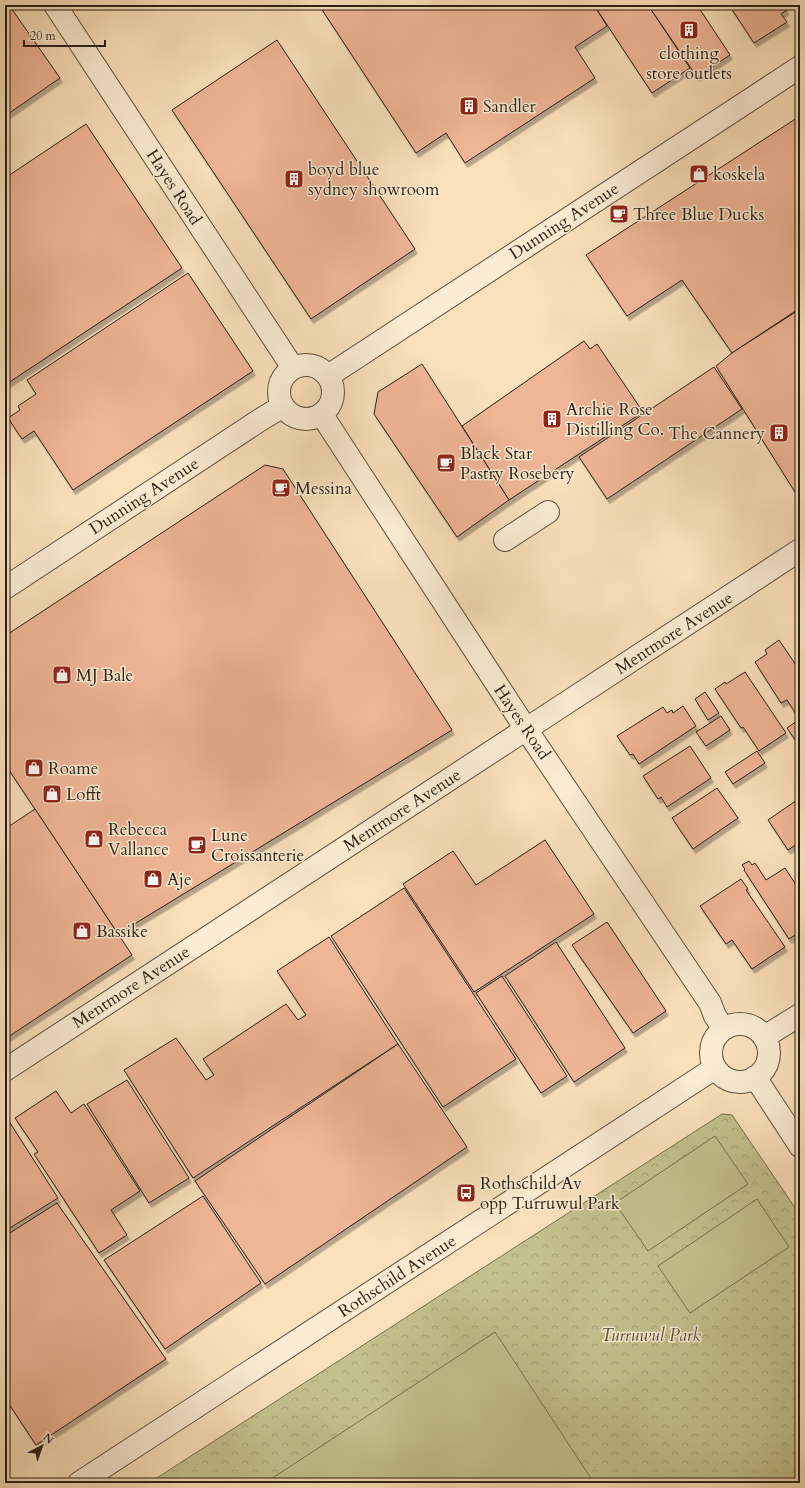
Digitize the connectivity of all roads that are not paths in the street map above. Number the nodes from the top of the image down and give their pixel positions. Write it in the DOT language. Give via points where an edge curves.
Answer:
graph roads {
  1 [pos="55,5"];
  2 [pos="800,67"];
  3 [pos="293,368"];
  4 [pos="328,376"];
  5 [pos="283,406"];
  6 [pos="322,415"];
  7 [pos="548,512"];
  8 [pos="505,540"];
  9 [pos="800,550"];
  10 [pos="5,588"];
  11 [pos="526,729"];
  12 [pos="800,1015"];
  13 [pos="724,1029"];
  14 [pos="764,1037"];
  15 [pos="715,1068"];
  16 [pos="5,1070"];
  17 [pos="755,1078"];
  18 [pos="800,1146"];
  19 [pos="79,1483"];
  1 -- 3 [label="street, Hayes Road"];
  2 -- 4 [label="street, Dunning Avenue"];
  3 -- 4 [label="street" via="312,365"];
  3 -- 5 [label="street" via="285,375 280,385 279,396"];
  4 -- 6 [label="street" via="334,392 332,401"];
  5 -- 6 [label="street" via="296,417 305,419"];
  5 -- 10 [label="street, Dunning Avenue"];
  6 -- 11 [label="street, Hayes Road"];
  7 -- 8 [label="street"];
  9 -- 11 [label="street, Mentmore Avenue"];
  11 -- 13 [label="street, Hayes Road" via="710,1003"];
  11 -- 16 [label="street, Mentmore Avenue"];
  12 -- 14 [label="street"];
  13 -- 14 [label="street" via="741,1024 758,1030"];
  13 -- 15 [label="street" via="716,1037 712,1047 711,1057"];
  14 -- 17 [label="street" via="769,1055 762,1072"];
  15 -- 17 [label="street" via="733,1081"];
  15 -- 19 [label="street, Rothschild Avenue"];
  17 -- 18 [label="street"];
}
